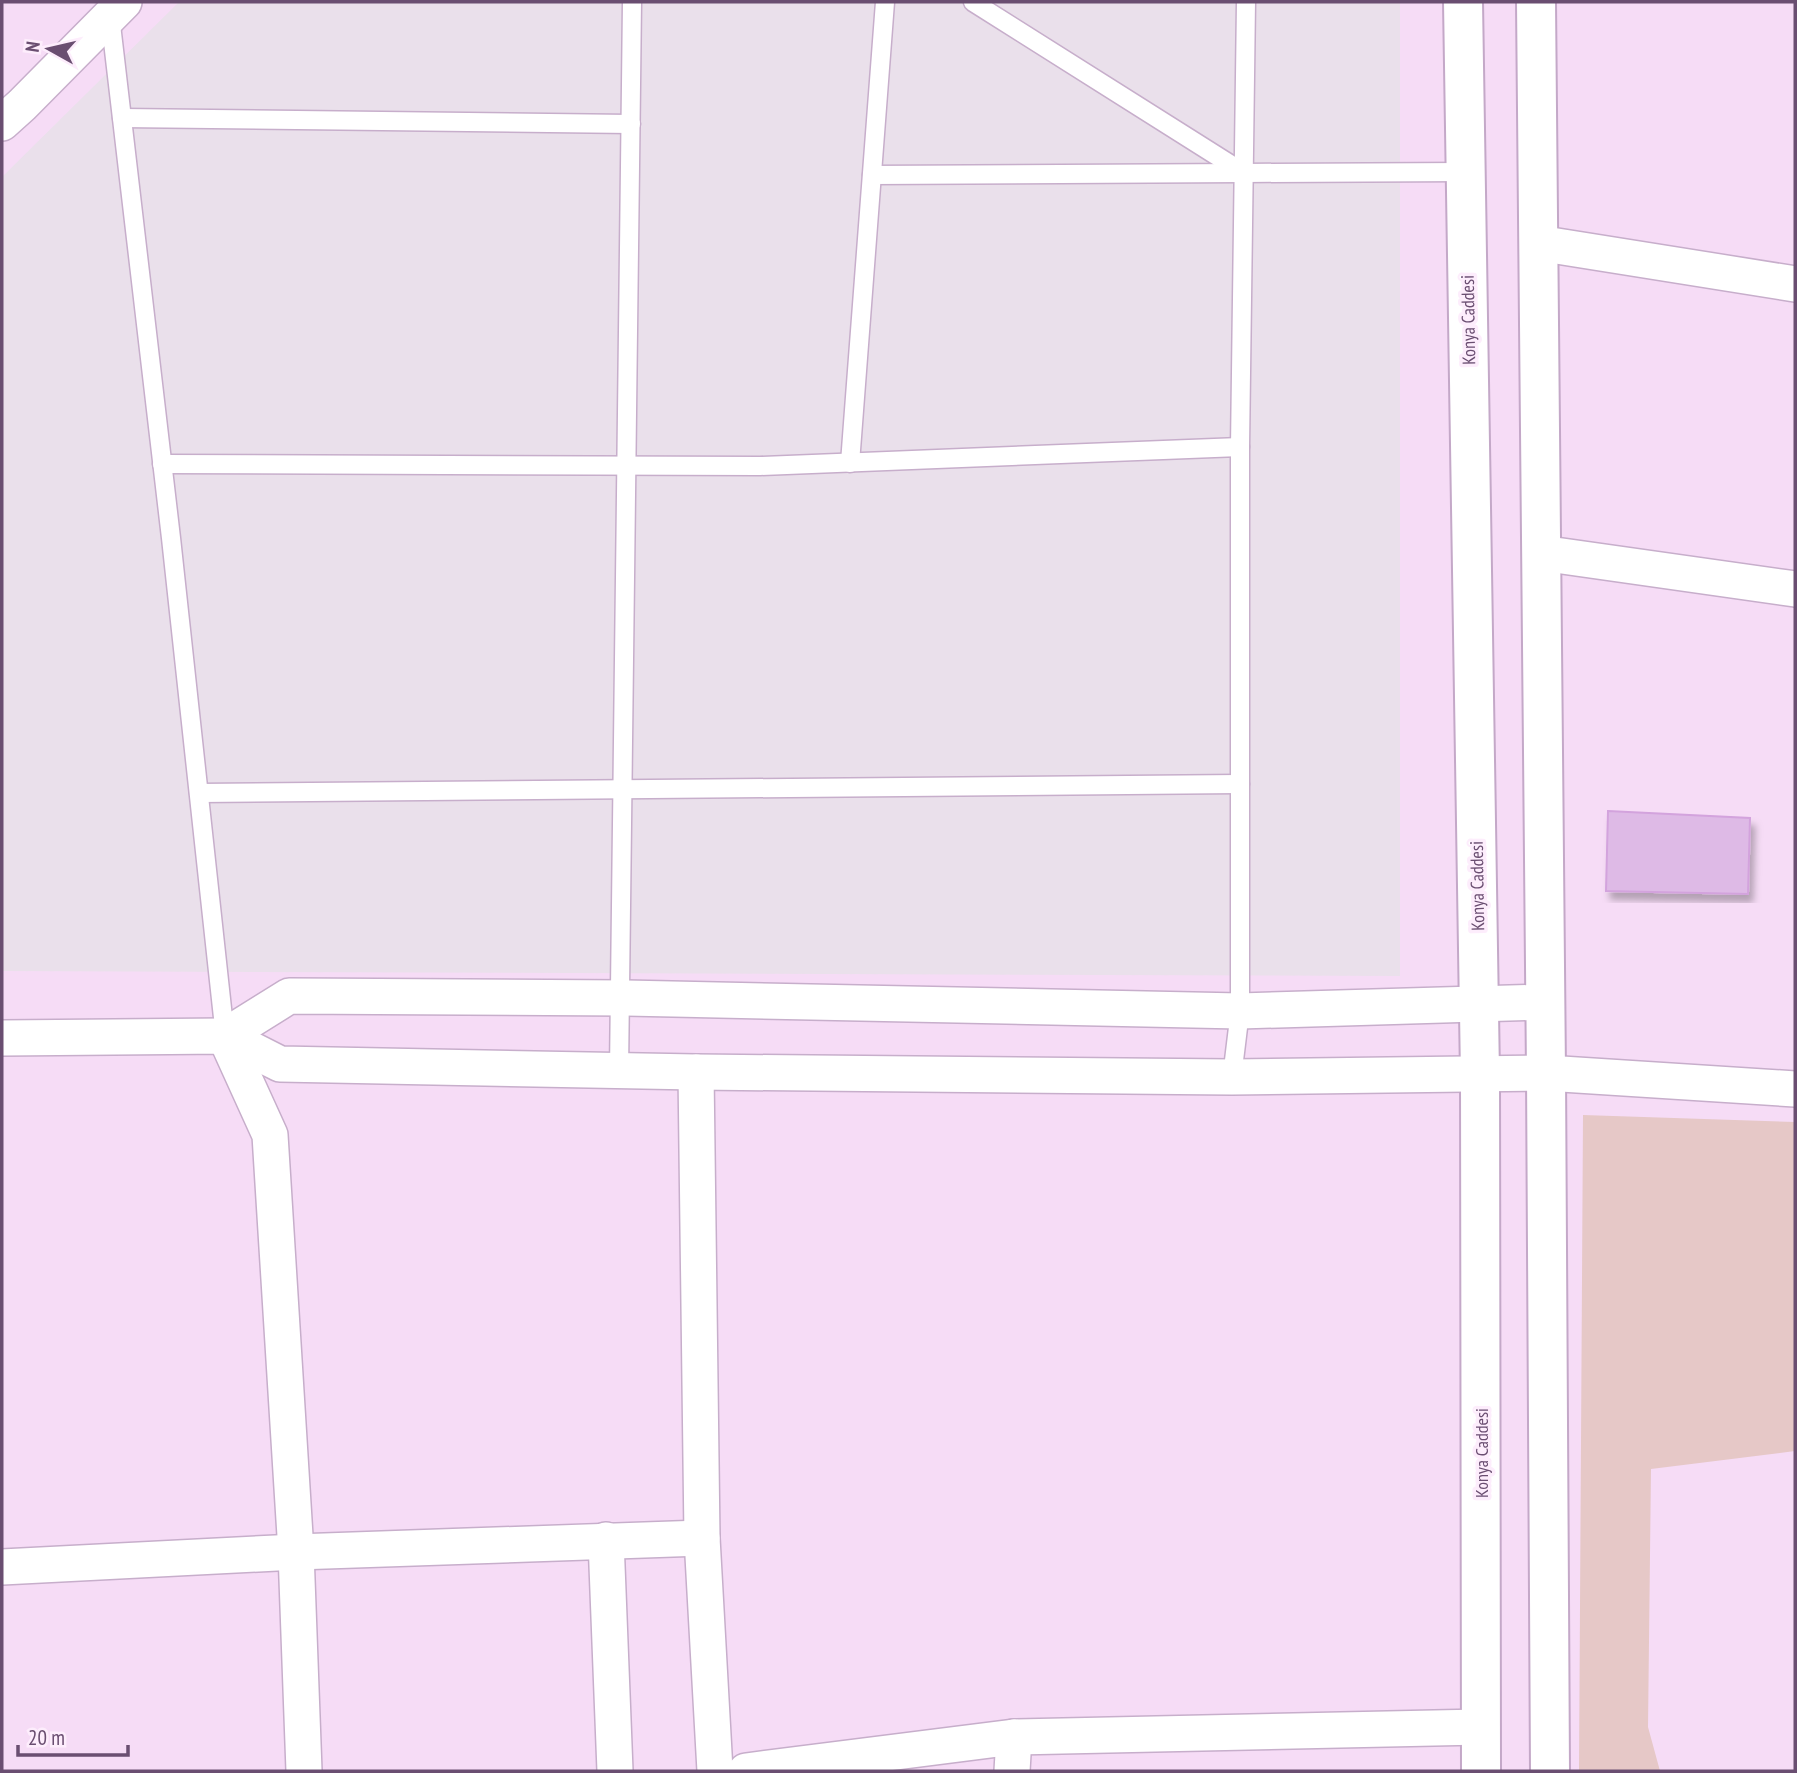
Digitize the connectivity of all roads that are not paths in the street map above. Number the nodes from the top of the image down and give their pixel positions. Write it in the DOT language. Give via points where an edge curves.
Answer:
graph roads {
  1 [pos="632,2"];
  2 [pos="885,2"];
  3 [pos="973,2"];
  4 [pos="1246,2"];
  5 [pos="1463,2"];
  6 [pos="1536,2"];
  7 [pos="117,9"];
  8 [pos="9,103"];
  9 [pos="122,118"];
  10 [pos="631,124"];
  11 [pos="1465,172"];
  12 [pos="1244,173"];
  13 [pos="872,175"];
  14 [pos="1538,243"];
  15 [pos="1795,284"];
  16 [pos="1240,447"];
  17 [pos="850,463"];
  18 [pos="162,464"];
  19 [pos="627,466"];
  20 [pos="1541,553"];
  21 [pos="1795,589"];
  22 [pos="1240,784"];
  23 [pos="622,789"];
  24 [pos="199,793"];
  25 [pos="620,998"];
  26 [pos="1545,1002"];
  27 [pos="1478,1004"];
  28 [pos="1240,1011"];
  29 [pos="225,1037"];
  30 [pos="2,1038"];
  31 [pos="619,1071"];
  32 [pos="696,1072"];
  33 [pos="1546,1073"];
  34 [pos="1480,1075"];
  35 [pos="1232,1077"];
  36 [pos="1795,1088"];
  37 [pos="702,1538"];
  38 [pos="606,1540"];
  39 [pos="296,1552"];
  40 [pos="2,1567"];
  41 [pos="1482,1727"];
  42 [pos="1014,1737"];
  43 [pos="304,1771"];
  44 [pos="615,1771"];
  45 [pos="715,1771"];
  46 [pos="746,1771"];
  47 [pos="1012,1771"];
  48 [pos="1481,1771"];
  49 [pos="1550,1771"];
  1 -- 10 [label="lane"];
  2 -- 13 [label="lane"];
  3 -- 12 [label="lane"];
  4 -- 12 [label="lane"];
  5 -- 11 [label="main road, Konya Caddesi"];
  6 -- 14 [label="main road"];
  7 -- 8 [label="street"];
  7 -- 9 [label="lane"];
  9 -- 10 [label="lane"];
  9 -- 18 [label="lane"];
  10 -- 19 [label="lane"];
  11 -- 12 [label="lane"];
  11 -- 27 [label="main road, Konya Caddesi"];
  12 -- 13 [label="lane"];
  12 -- 16 [label="lane"];
  13 -- 17 [label="lane"];
  14 -- 15 [label="street"];
  14 -- 20 [label="main road"];
  16 -- 17 [label="lane"];
  16 -- 22 [label="lane"];
  17 -- 19 [label="lane"];
  18 -- 19 [label="lane"];
  18 -- 24 [label="lane"];
  19 -- 23 [label="lane"];
  20 -- 21 [label="street"];
  20 -- 26 [label="main road"];
  22 -- 23 [label="lane"];
  22 -- 28 [label="lane"];
  23 -- 24 [label="lane"];
  23 -- 25 [label="lane"];
  24 -- 29 [label="lane"];
  25 -- 28 [label="street"];
  25 -- 29 [label="street" via="289,996"];
  25 -- 31 [label="lane"];
  26 -- 27 [label="street"];
  26 -- 33 [label="main road"];
  27 -- 28 [label="street"];
  27 -- 34 [label="main road, Konya Caddesi"];
  28 -- 35 [label="lane"];
  29 -- 30 [label="street"];
  29 -- 31 [label="street" via="280,1064"];
  29 -- 39 [label="street" via="270,1135"];
  31 -- 32 [label="street"];
  32 -- 35 [label="street"];
  32 -- 37 [label="street"];
  33 -- 34 [label="street"];
  33 -- 36 [label="street"];
  33 -- 49 [label="main road"];
  34 -- 35 [label="street"];
  34 -- 41 [label="main road, Konya Caddesi"];
  37 -- 38 [label="street"];
  37 -- 45 [label="street"];
  38 -- 39 [label="street"];
  38 -- 44 [label="street"];
  39 -- 40 [label="street"];
  39 -- 43 [label="street"];
  41 -- 42 [label="street"];
  41 -- 48 [label="main road, Konya Caddesi"];
  42 -- 46 [label="street"];
  42 -- 47 [label="street"];
}
